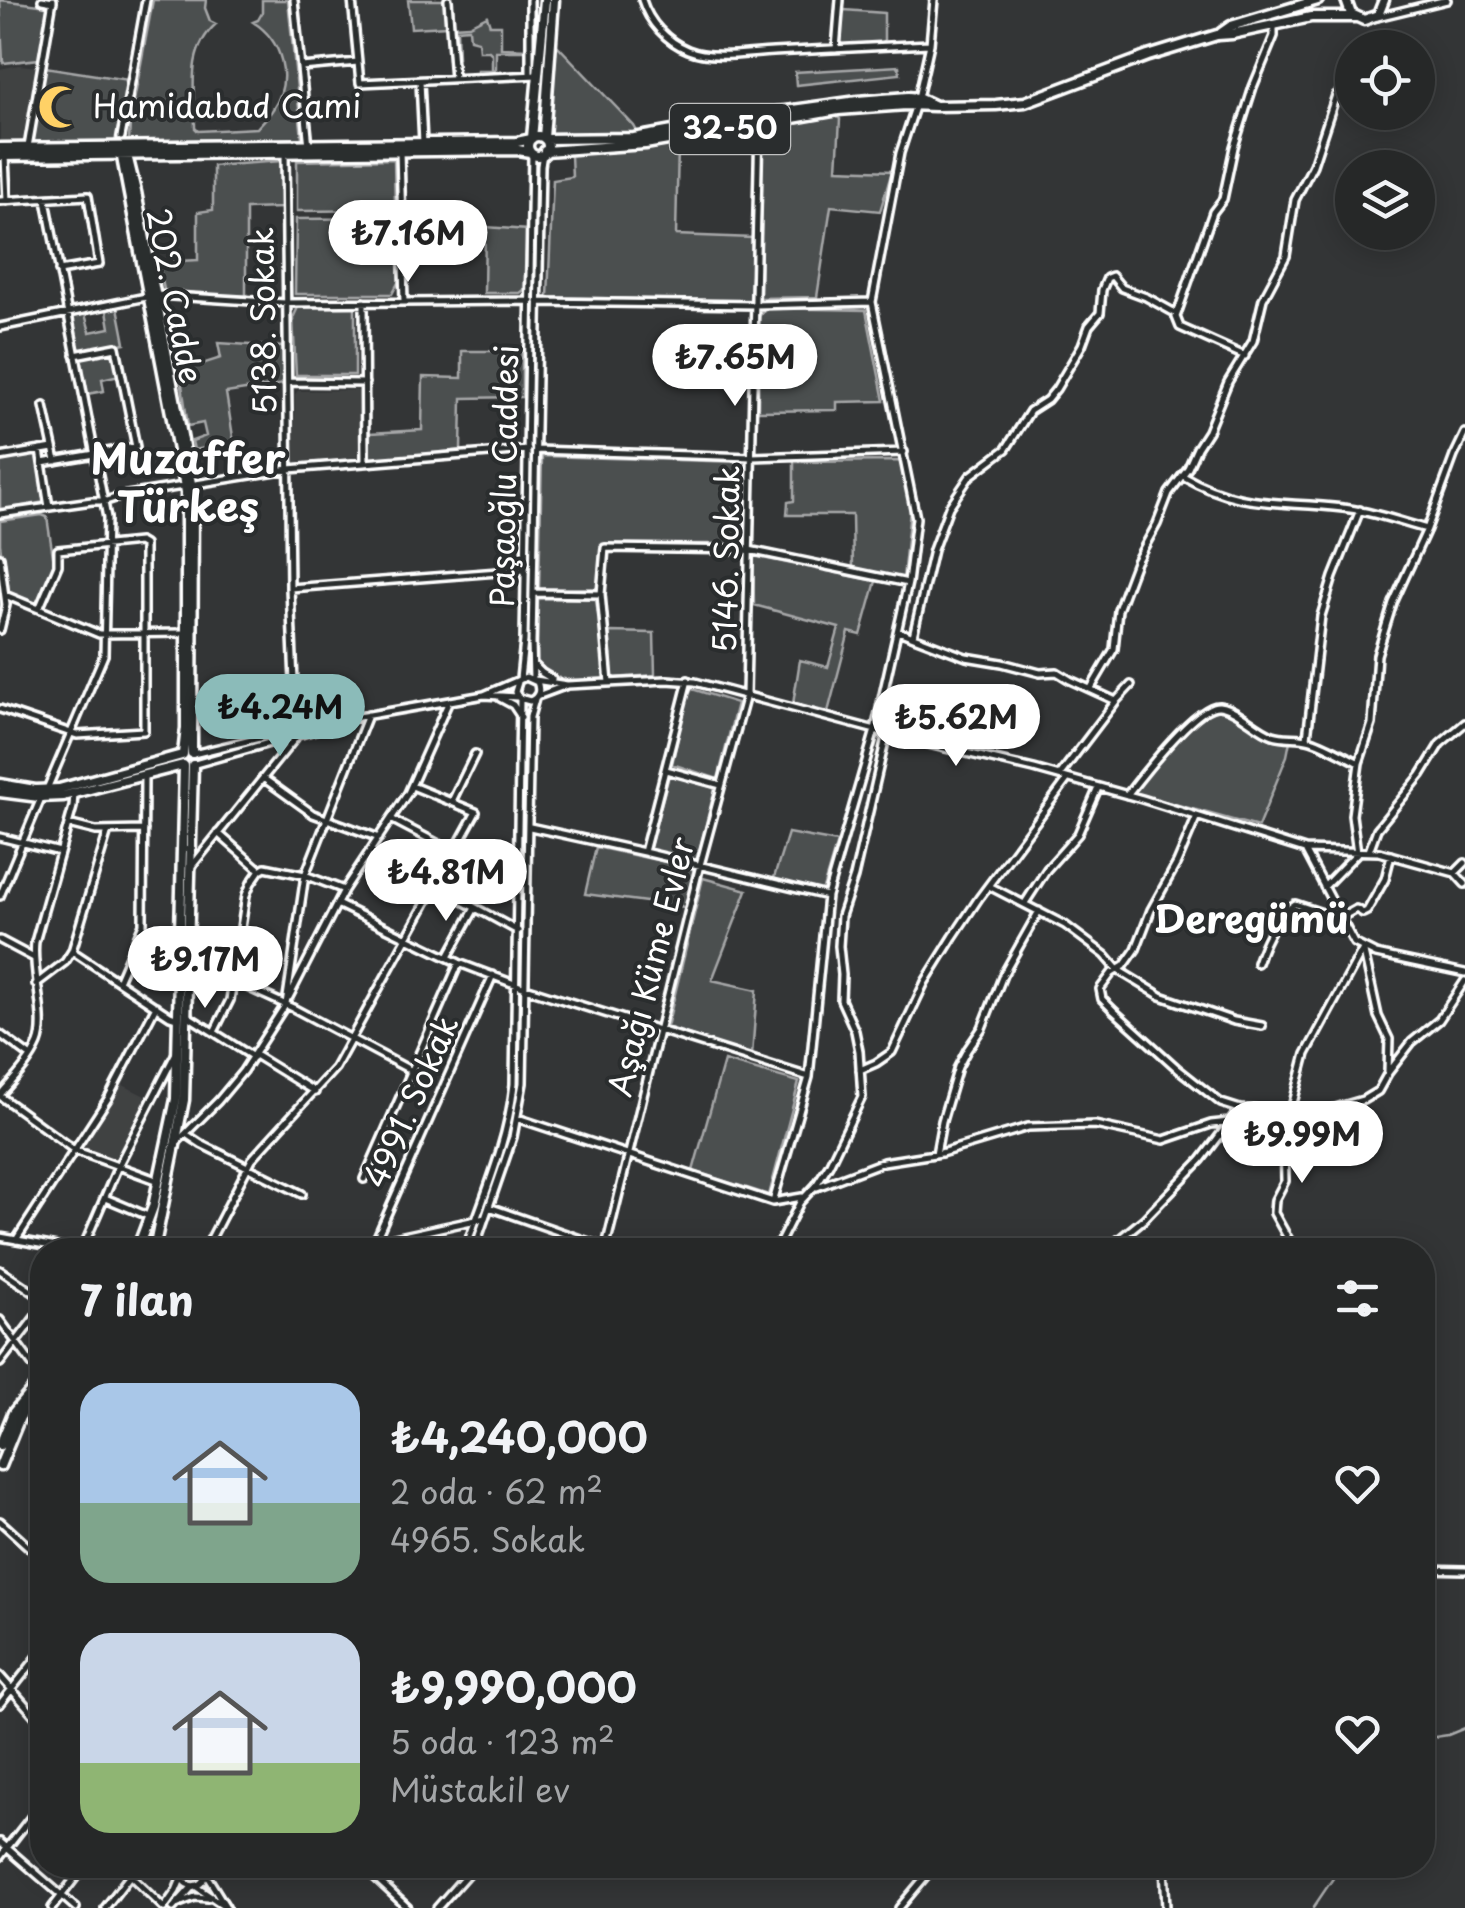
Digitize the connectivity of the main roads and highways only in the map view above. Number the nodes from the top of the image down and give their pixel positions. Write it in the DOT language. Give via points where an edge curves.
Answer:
graph roads {
  1 [pos="545,0"];
  2 [pos="554,0"];
  3 [pos="1318,0"];
  4 [pos="1346,0"];
  5 [pos="1384,0"];
  6 [pos="1303,3"];
  7 [pos="1355,17"];
  8 [pos="1218,35"];
  9 [pos="917,101"];
  10 [pos="532,138"];
  11 [pos="544,139"];
  12 [pos="123,148"];
  13 [pos="310,149"];
  14 [pos="531,152"];
  15 [pos="544,152"];
  16 [pos="2,153"];
  17 [pos="188,754"];
  18 [pos="189,765"];
  19 [pos="0,788"];
  20 [pos="73,790"];
  21 [pos="184,1018"];
  22 [pos="140,1238"];
  23 [pos="156,1238"];
  24 [pos="30,1392"];
  25 [pos="30,1403"];
  26 [pos="9,1422"];
  27 [pos="0,1445"];
  28 [pos="0,1466"];
  1 -- 10 [label="main road"];
  2 -- 11 [label="main road"];
  3 -- 6 [label="main road, 32-50"];
  4 -- 7 [label="main road"];
  5 -- 7 [label="main road" via="1374,18"];
  6 -- 8 [label="main road, 32-50"];
  7 -- 8 [label="main road, 32-50" via="1311,17"];
  8 -- 9 [label="main road, 32-50" via="1025,102"];
  9 -- 11 [label="main road, 32-50" via="826,104 634,138"];
  9 -- 15 [label="main road, 32-50" via="633,146"];
  10 -- 11 [label="main road"];
  10 -- 13 [label="main road"];
  10 -- 14 [label="main road"];
  11 -- 15 [label="main road"];
  12 -- 13 [label="main road"];
  12 -- 13 [label="main road"];
  12 -- 16 [label="main road"];
  12 -- 16 [label="main road"];
  12 -- 17 [label="main road, 202. Cadde" via="188,486"];
  13 -- 14 [label="main road"];
  14 -- 15 [label="main road"];
  17 -- 18 [label="main road" via="181,761"];
  17 -- 18 [label="main road" via="196,758"];
  17 -- 20 [label="main road"];
  18 -- 20 [label="main road"];
  18 -- 21 [label="main road"];
  18 -- 21 [label="main road"];
  19 -- 20 [label="main road"];
  21 -- 22 [label="main road" via="176,1098"];
  21 -- 23 [label="main road" via="184,1100"];
  24 -- 26 [label="main road"];
  25 -- 26 [label="main road"];
  26 -- 27 [label="main road"];
  26 -- 28 [label="main road"];
}
